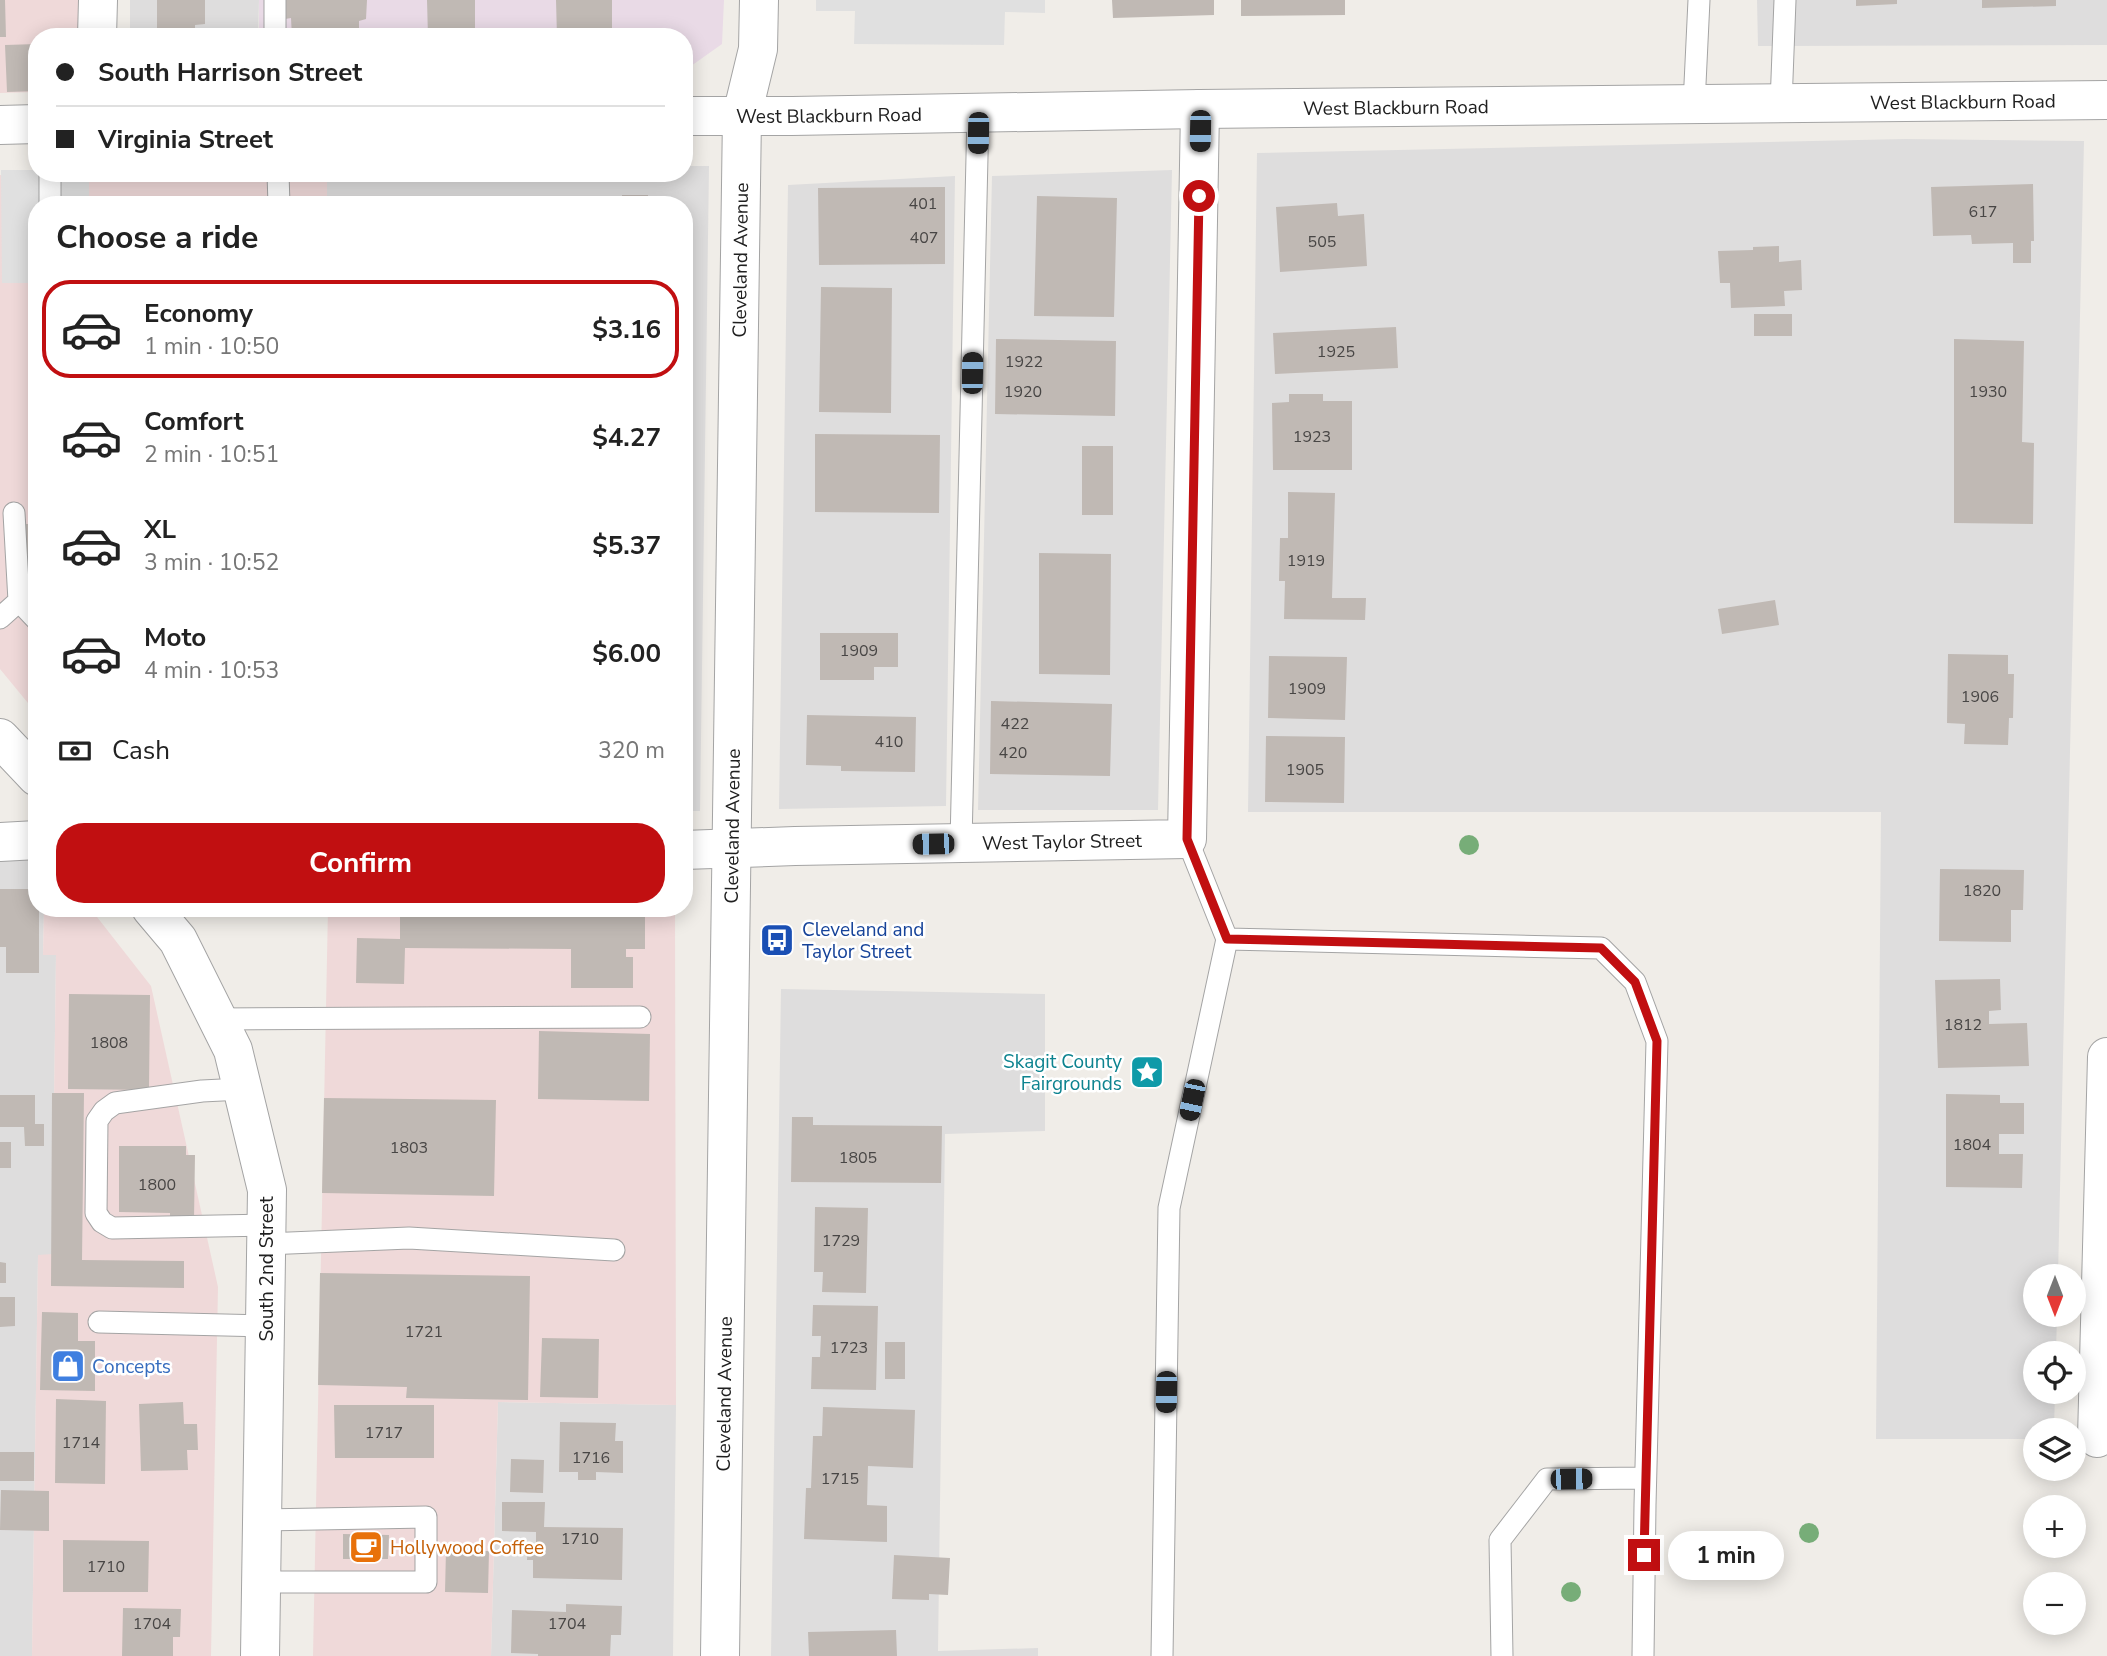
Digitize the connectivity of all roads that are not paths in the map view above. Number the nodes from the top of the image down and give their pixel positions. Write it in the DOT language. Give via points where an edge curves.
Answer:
graph roads {
  1 [pos="98,0"];
  2 [pos="275,0"];
  3 [pos="759,0"];
  4 [pos="1699,0"];
  5 [pos="1786,0"];
  6 [pos="97,28"];
  7 [pos="275,28"];
  8 [pos="2107,100"];
  9 [pos="1781,104"];
  10 [pos="1694,105"];
  11 [pos="1200,109"];
  12 [pos="978,114"];
  13 [pos="742,115"];
  14 [pos="693,116"];
  15 [pos="28,124"];
  16 [pos="0,125"];
  17 [pos="14,513"];
  18 [pos="19,601"];
  19 [pos="28,610"];
  20 [pos="0,618"];
  21 [pos="0,738"];
  22 [pos="28,768"];
  23 [pos="1187,839"];
  24 [pos="28,840"];
  25 [pos="0,842"];
  26 [pos="961,843"];
  27 [pos="732,848"];
  28 [pos="693,850"];
  29 [pos="159,917"];
  30 [pos="1227,939"];
  31 [pos="640,1017"];
  32 [pos="217,1019"];
  33 [pos="2107,1057"];
  34 [pos="243,1089"];
  35 [pos="267,1234"];
  36 [pos="614,1250"];
  37 [pos="99,1322"];
  38 [pos="265,1326"];
  39 [pos="2097,1438"];
  40 [pos="1646,1478"];
  41 [pos="263,1520"];
  42 [pos="262,1583"];
  43 [pos="260,1656"];
  44 [pos="720,1656"];
  45 [pos="1162,1656"];
  46 [pos="1502,1656"];
  47 [pos="1643,1656"];
  1 -- 6 [label="street"];
  2 -- 7 [label="lane"];
  3 -- 13 [label="street, Cleveland Avenue" via="758,49"];
  4 -- 10 [label="lane"];
  5 -- 9 [label="lane"];
  8 -- 9 [label="street, West Blackburn Road"];
  9 -- 10 [label="street, West Blackburn Road"];
  10 -- 11 [label="street, West Blackburn Road"];
  11 -- 12 [label="street, West Blackburn Road"];
  11 -- 23 [label="street"];
  12 -- 13 [label="street, West Blackburn Road"];
  12 -- 26 [label="lane"];
  13 -- 14 [label="street, West Blackburn Road"];
  13 -- 27 [label="street, Cleveland Avenue"];
  15 -- 16 [label="street"];
  17 -- 18 [label="lane"];
  18 -- 19 [label="lane"];
  18 -- 20 [label="lane"];
  21 -- 22 [label="street"];
  23 -- 26 [label="street, West Taylor Street"];
  23 -- 30 [label="lane"];
  24 -- 25 [label="street"];
  26 -- 27 [label="street, West Taylor Street"];
  27 -- 28 [label="street, West Taylor Street"];
  27 -- 44 [label="street, Cleveland Avenue"];
  29 -- 32 [label="street, South 2nd Street" via="178,940"];
  30 -- 40 [label="lane" via="1601,948 1635,982 1657,1041"];
  30 -- 45 [label="lane" via="1169,1208"];
  31 -- 32 [label="lane"];
  32 -- 34 [label="street, South 2nd Street" via="233,1050"];
  33 -- 39 [label="street"];
  34 -- 35 [label="street, South 2nd Street" via="267,1190"];
  34 -- 35 [label="lane" via="115,1103 104,1111 97,1121 96,1213 112,1228"];
  35 -- 36 [label="lane"];
  35 -- 38 [label="street, South 2nd Street"];
  37 -- 38 [label="lane"];
  38 -- 41 [label="street, South 2nd Street"];
  40 -- 46 [label="lane" via="1547,1479 1500,1541"];
  40 -- 47 [label="lane"];
  41 -- 42 [label="street, South 2nd Street"];
  41 -- 42 [label="lane" via="426,1517 426,1583"];
  42 -- 43 [label="street, South 2nd Street"];
}
